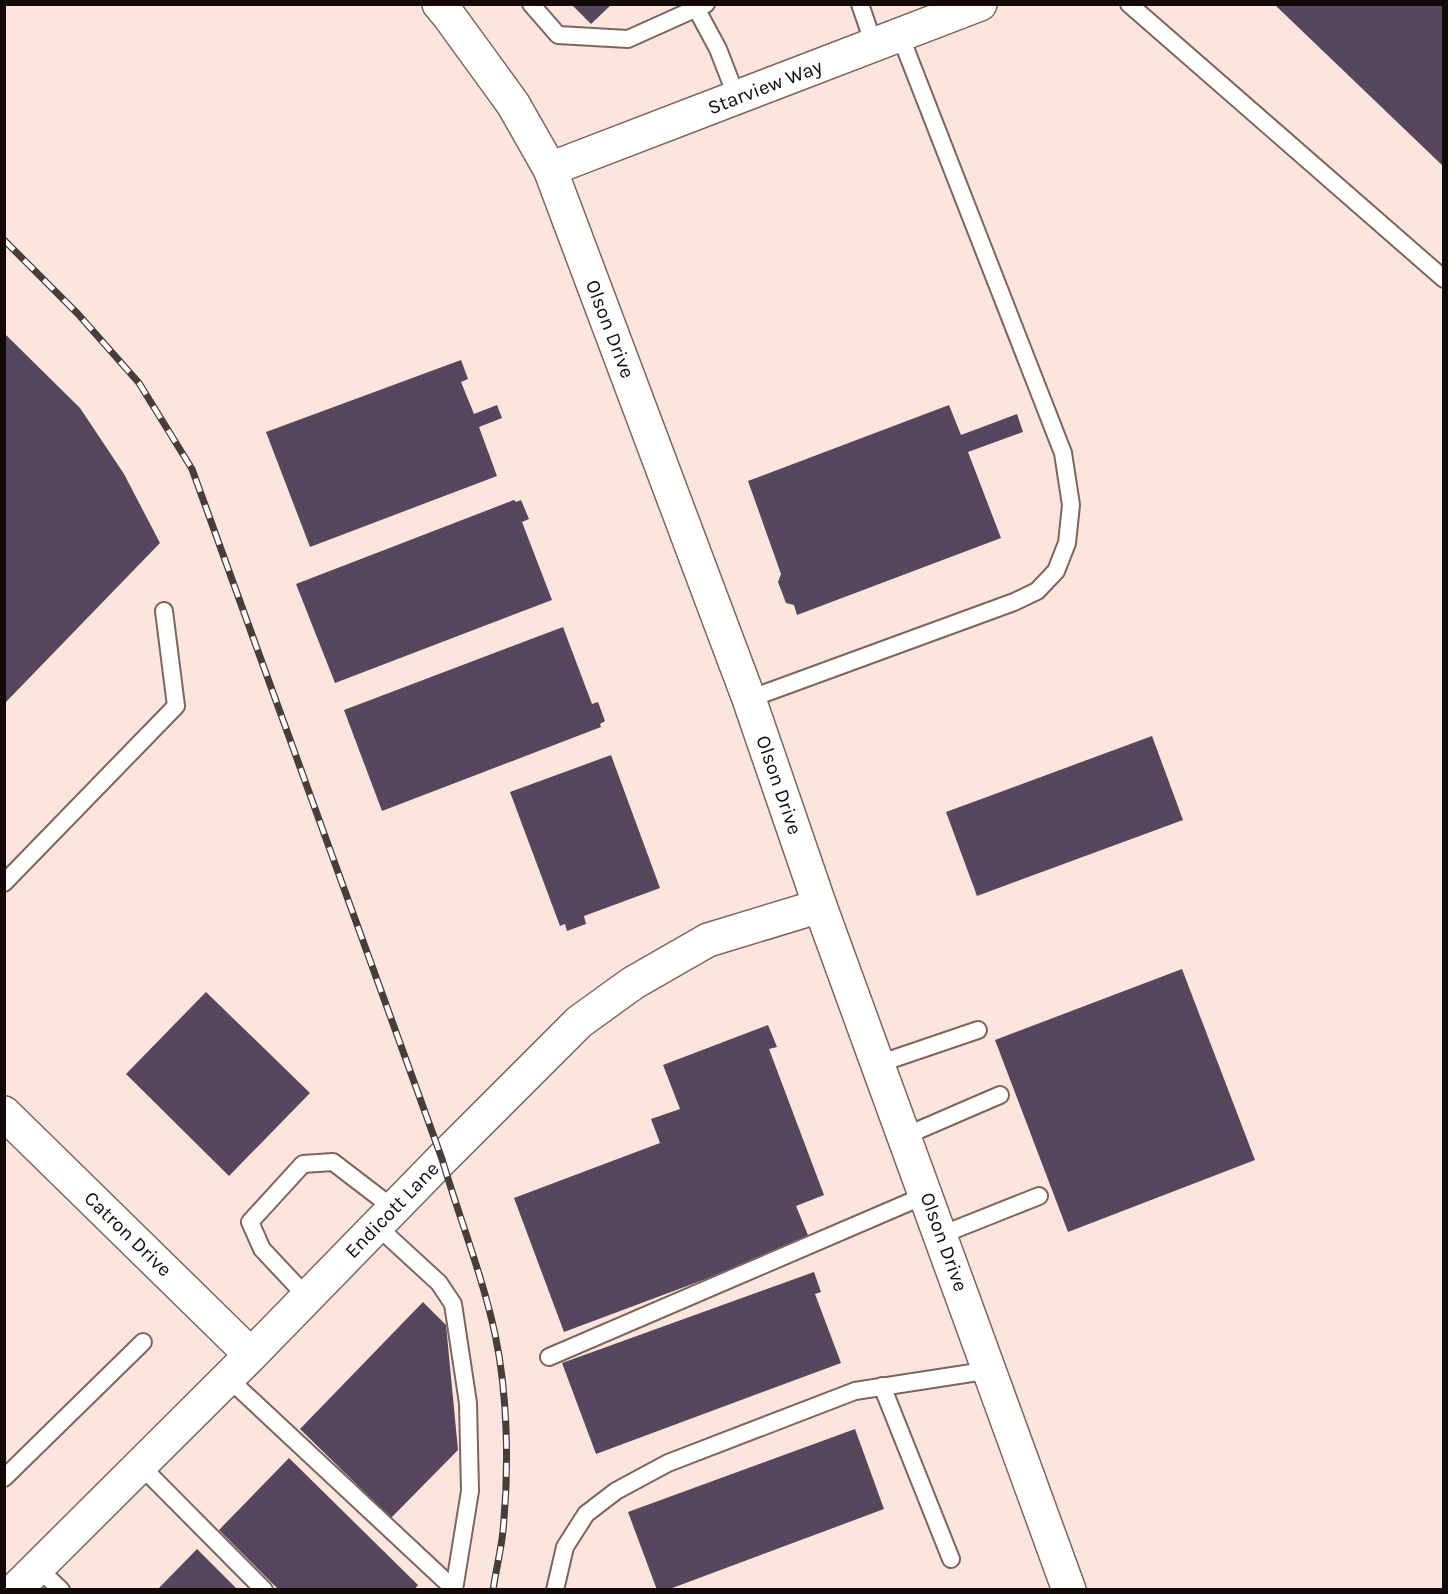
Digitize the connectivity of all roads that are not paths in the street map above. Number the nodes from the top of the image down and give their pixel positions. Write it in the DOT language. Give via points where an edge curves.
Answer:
graph roads {
  1 [pos="439,4"];
  2 [pos="531,4"];
  3 [pos="860,4"];
  4 [pos="980,4"];
  5 [pos="1129,4"];
  6 [pos="701,7"];
  7 [pos="887,40"];
  8 [pos="737,98"];
  9 [pos="550,169"];
  10 [pos="1443,279"];
  11 [pos="164,611"];
  12 [pos="749,699"];
  13 [pos="4,883"];
  14 [pos="820,906"];
  15 [pos="978,1030"];
  16 [pos="878,1064"];
  17 [pos="1000,1095"];
  18 [pos="4,1113"];
  19 [pos="905,1136"];
  20 [pos="926,1195"];
  21 [pos="1040,1196"];
  22 [pos="385,1217"];
  23 [pos="941,1235"];
  24 [pos="307,1297"];
  25 [pos="143,1342"];
  26 [pos="251,1354"];
  27 [pos="549,1357"];
  28 [pos="991,1370"];
  29 [pos="228,1378"];
  30 [pos="882,1386"];
  31 [pos="140,1465"];
  32 [pos="4,1478"];
  33 [pos="951,1559"];
  34 [pos="26,1578"];
  35 [pos="454,1589"];
  36 [pos="62,1590"];
  37 [pos="264,1590"];
  38 [pos="555,1590"];
  39 [pos="1069,1590"];
  1 -- 9 [label="street, Olson Drive" via="513,104"];
  2 -- 6 [label="lane" via="558,35 628,39"];
  3 -- 7 [label="lane"];
  4 -- 7 [label="street, Starview Way"];
  5 -- 10 [label="lane"];
  6 -- 8 [label="lane"];
  7 -- 8 [label="street, Starview Way"];
  7 -- 12 [label="lane" via="1063,453 1071,506 1067,543 1056,572 1029,595"];
  8 -- 9 [label="street, Starview Way"];
  9 -- 12 [label="street, Olson Drive"];
  11 -- 13 [label="lane" via="176,706"];
  12 -- 14 [label="street, Olson Drive"];
  14 -- 16 [label="street, Olson Drive"];
  14 -- 22 [label="street, Endicott Lane" via="708,940 633,983 579,1022"];
  15 -- 16 [label="lane"];
  16 -- 19 [label="street, Olson Drive"];
  17 -- 19 [label="lane"];
  18 -- 26 [label="street, Catron Drive"];
  19 -- 20 [label="street, Olson Drive"];
  20 -- 23 [label="street, Olson Drive"];
  20 -- 27 [label="lane"];
  21 -- 23 [label="lane"];
  22 -- 24 [label="street, Endicott Lane"];
  22 -- 24 [label="lane" via="333,1162 303,1164 250,1221 262,1249"];
  22 -- 35 [label="lane" via="453,1304 468,1403 470,1491"];
  23 -- 28 [label="street, Olson Drive"];
  24 -- 26 [label="street, Endicott Lane"];
  25 -- 32 [label="lane"];
  26 -- 29 [label="street, Endicott Lane"];
  28 -- 30 [label="lane"];
  28 -- 39 [label="street, Olson Drive"];
  29 -- 31 [label="street, Endicott Lane"];
  29 -- 35 [label="lane"];
  30 -- 33 [label="lane"];
  30 -- 38 [label="lane" via="855,1391 668,1463 616,1491 586,1514 565,1547"];
  31 -- 34 [label="street, Endicott Lane"];
  31 -- 37 [label="lane"];
  34 -- 36 [label="lane"];
}
